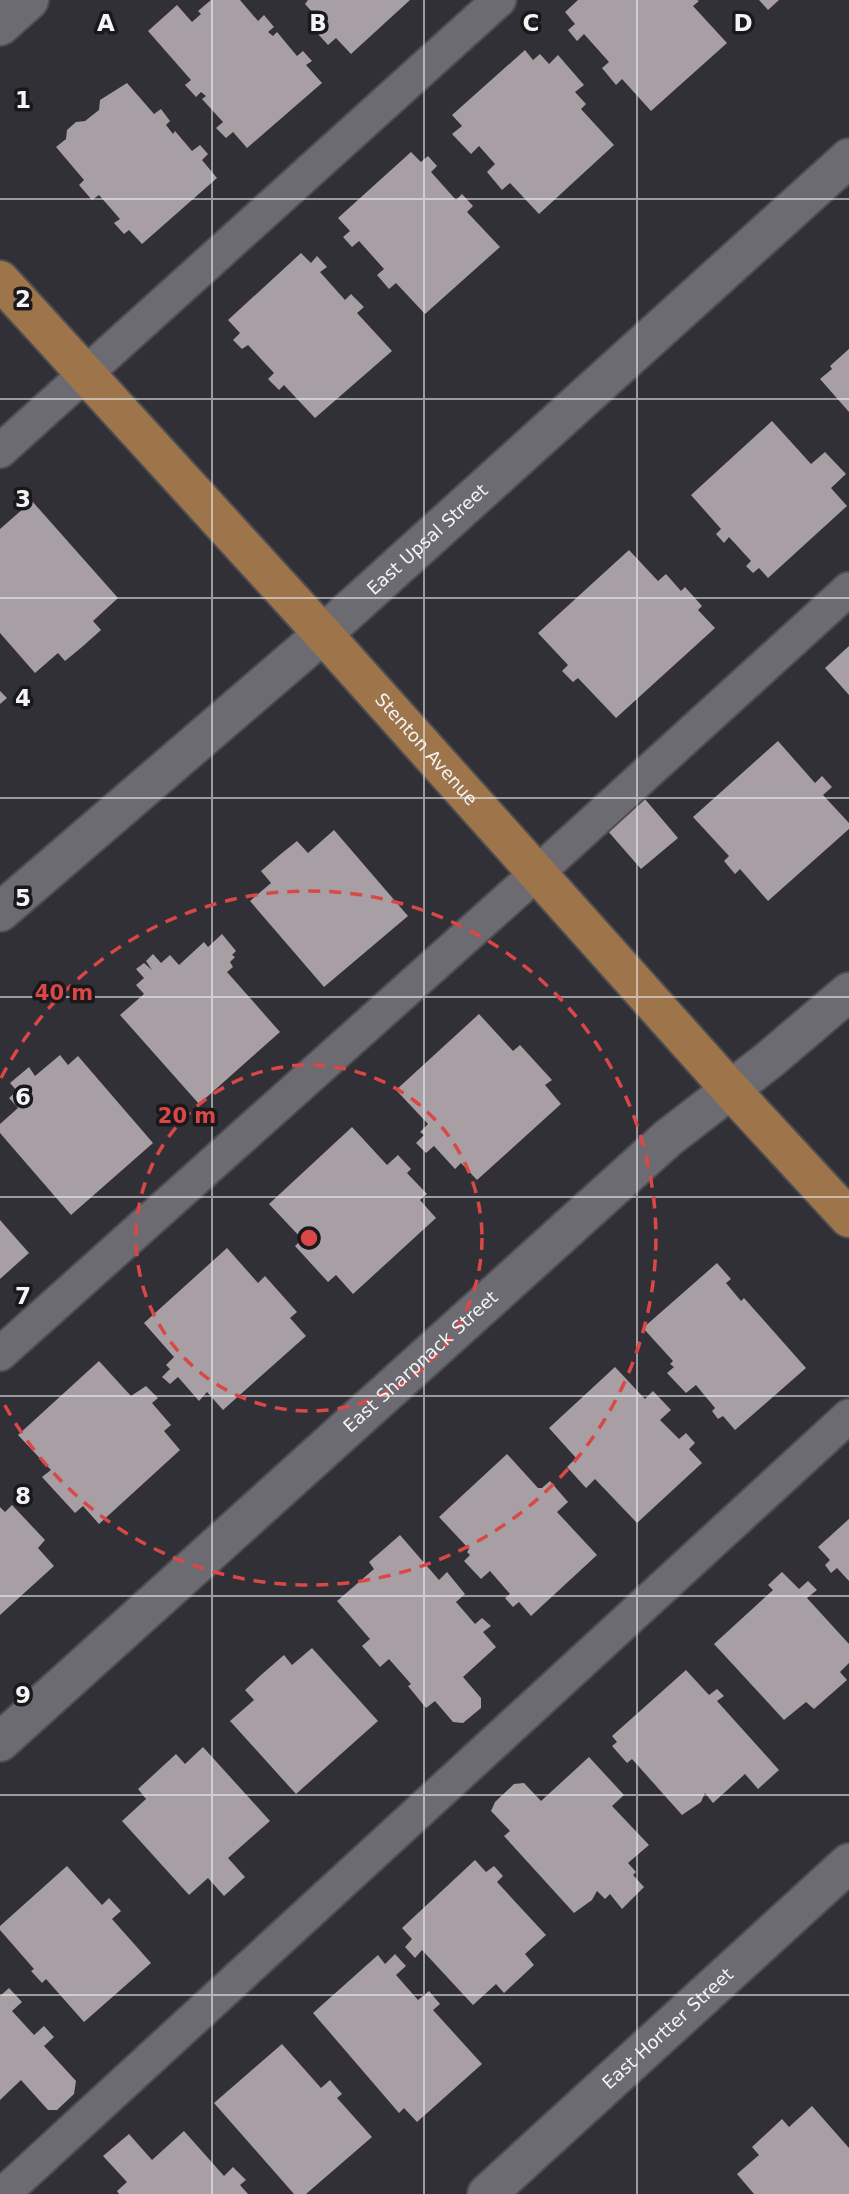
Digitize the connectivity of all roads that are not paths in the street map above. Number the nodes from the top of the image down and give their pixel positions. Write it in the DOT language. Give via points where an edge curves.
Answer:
graph roads {
  1 [pos="29,0"];
  2 [pos="499,0"];
  3 [pos="0,26"];
  4 [pos="849,158"];
  5 [pos="0,280"];
  6 [pos="86,374"];
  7 [pos="0,451"];
  8 [pos="849,589"];
  9 [pos="323,634"];
  10 [pos="537,873"];
  11 [pos="0,912"];
  12 [pos="849,992"];
  13 [pos="730,1089"];
  14 [pos="849,1218"];
  15 [pos="0,1354"];
  16 [pos="849,1416"];
  17 [pos="0,1742"];
  18 [pos="846,1872"];
  19 [pos="3,2194"];
  20 [pos="487,2194"];
  1 -- 3 [label="street"];
  2 -- 6 [label="lane"];
  4 -- 9 [label="street, East Upsal Street"];
  5 -- 6 [label="main road, Stenton Avenue"];
  6 -- 7 [label="lane"];
  6 -- 9 [label="main road, Stenton Avenue"];
  8 -- 10 [label="lane"];
  9 -- 10 [label="main road, Stenton Avenue"];
  9 -- 11 [label="street, East Upsal Street"];
  10 -- 13 [label="main road, Stenton Avenue"];
  10 -- 15 [label="lane"];
  12 -- 13 [label="street, East Sharpnack Street"];
  13 -- 14 [label="main road, Stenton Avenue"];
  13 -- 17 [label="street, East Sharpnack Street" via="668,1138"];
  16 -- 19 [label="lane"];
  18 -- 20 [label="street, East Hortter Street"];
}
